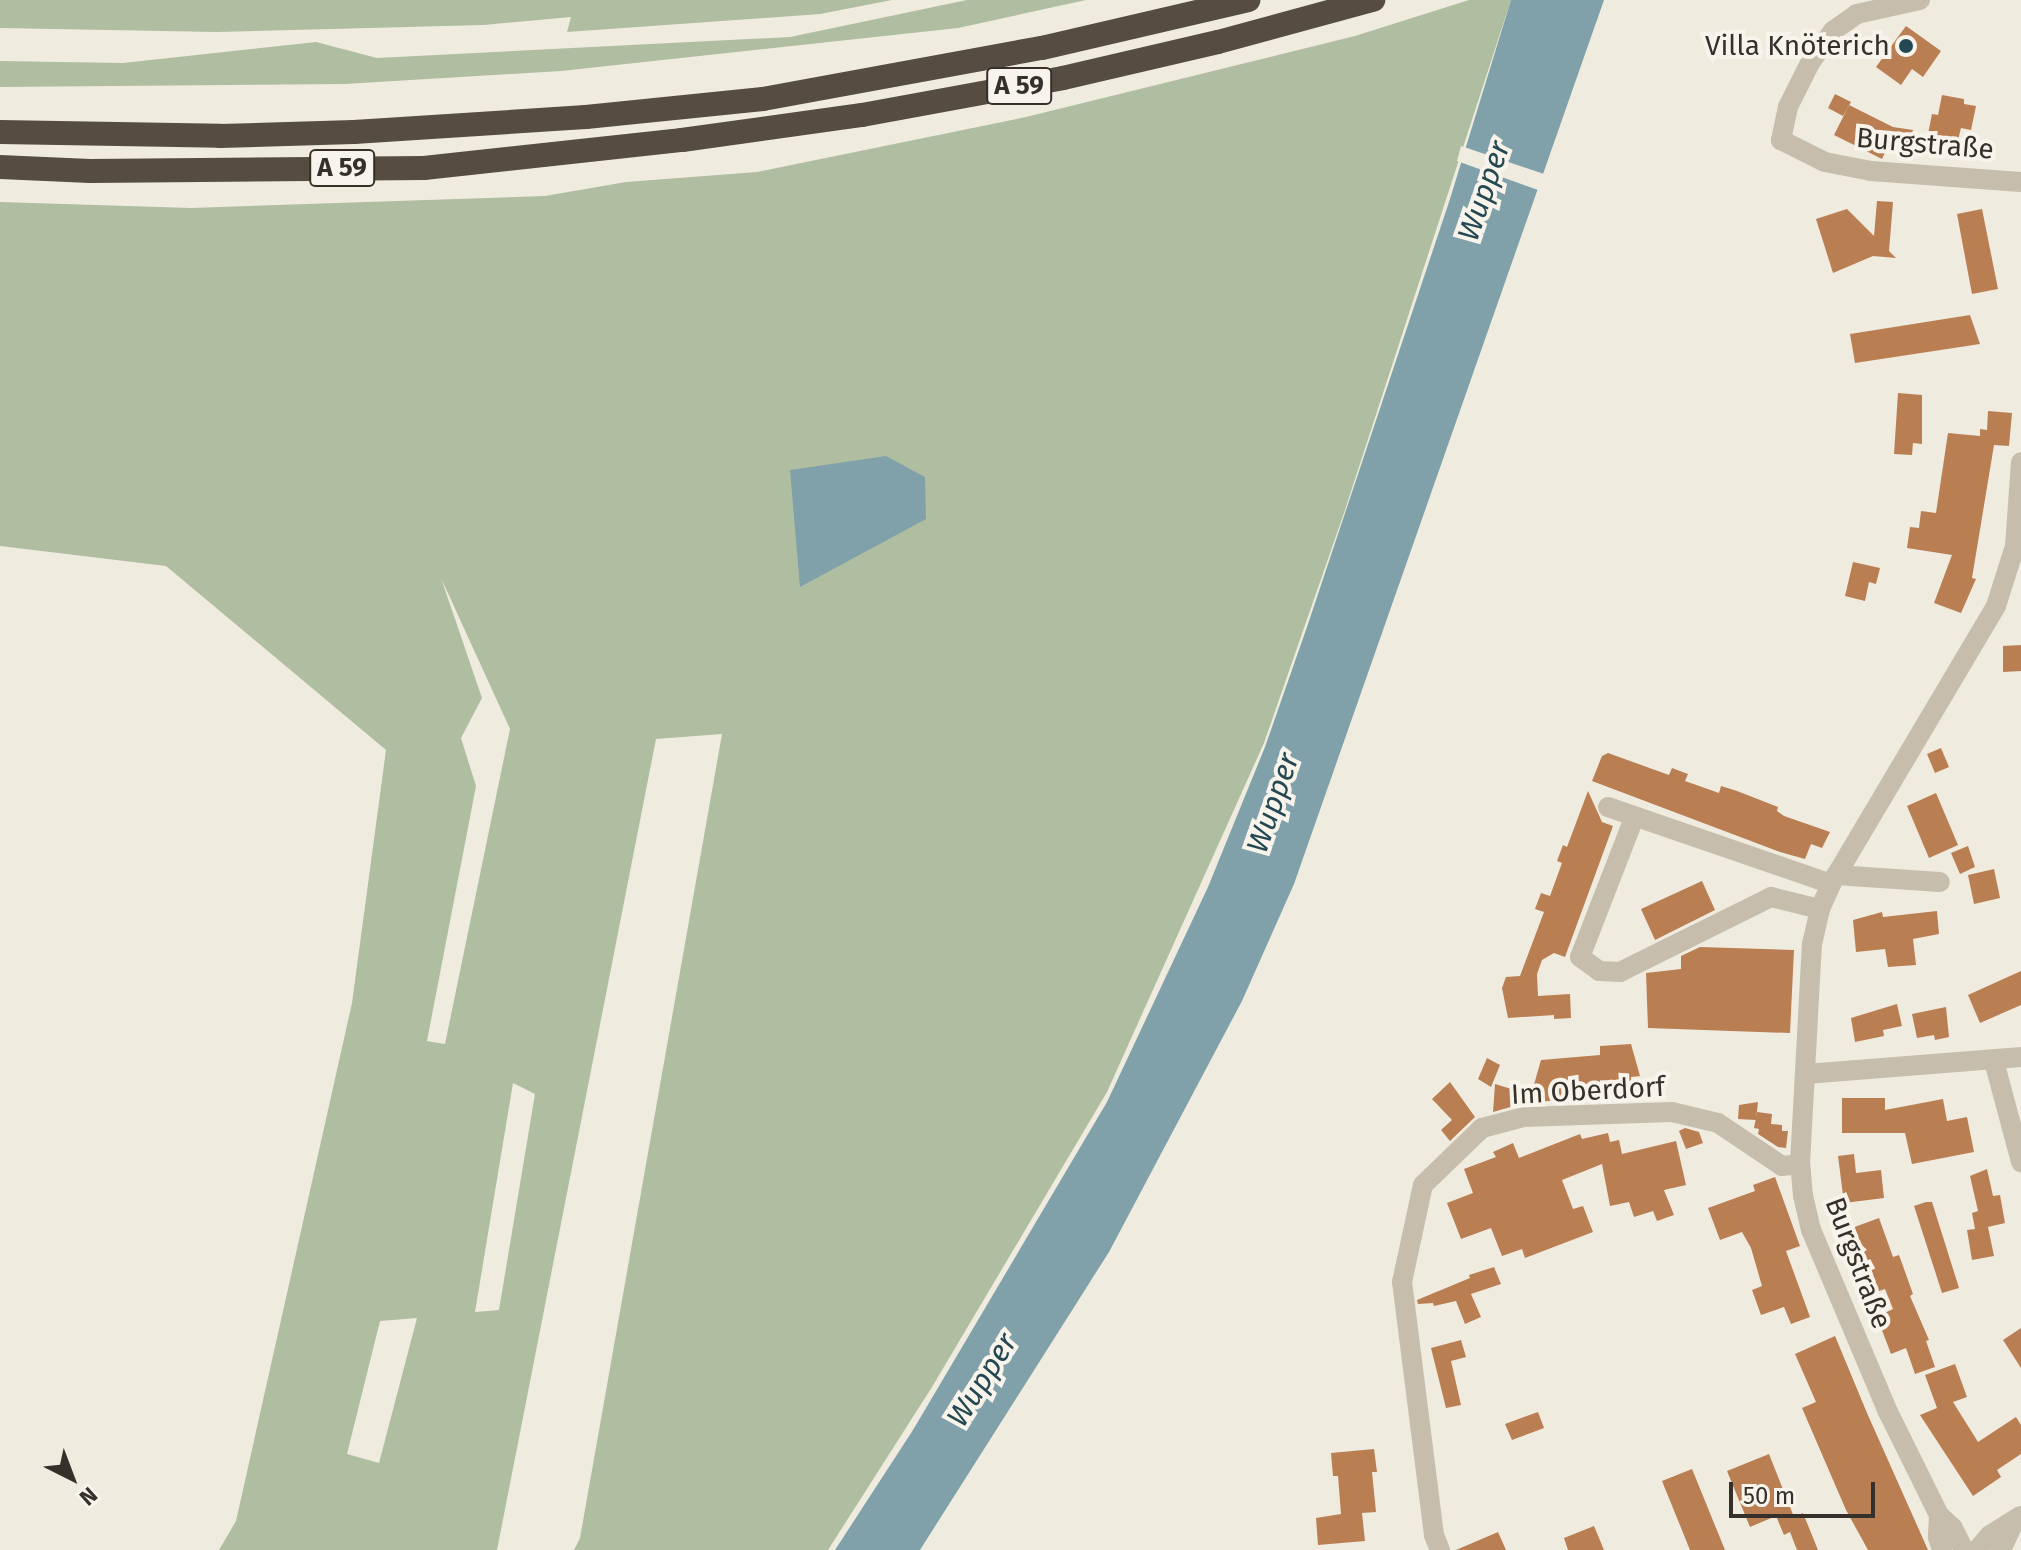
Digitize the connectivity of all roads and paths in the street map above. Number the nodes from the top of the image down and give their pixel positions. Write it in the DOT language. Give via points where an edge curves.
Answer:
graph roads {
  1 [pos="1249,0"];
  2 [pos="1920,0"];
  3 [pos="1362,3"];
  4 [pos="0,132"];
  5 [pos="0,167"];
  6 [pos="2021,182"];
  7 [pos="2021,462"];
  8 [pos="1608,807"];
  9 [pos="1634,818"];
  10 [pos="1834,879"];
  11 [pos="1940,882"];
  12 [pos="1820,909"];
  13 [pos="2021,1057"];
  14 [pos="1994,1061"];
  15 [pos="1806,1074"];
  16 [pos="2021,1162"];
  17 [pos="1800,1164"];
  18 [pos="1939,1515"];
  19 [pos="2018,1519"];
  20 [pos="1440,1550"];
  21 [pos="1942,1550"];
  22 [pos="1964,1550"];
  23 [pos="1977,1550"];
  24 [pos="2001,1550"];
  1 -- 4 [label="highway, A 59" via="1042,48 763,99 354,132"];
  2 -- 6 [label="street, Burgstraße" via="1857,14 1833,31 1788,107 1781,140 1825,162 1871,171"];
  3 -- 5 [label="highway, A 59" via="1063,78 862,115 682,140 424,168"];
  7 -- 10 [label="street, Burgstraße" via="2015,546 1996,606"];
  8 -- 9 [label="street"];
  9 -- 10 [label="street"];
  9 -- 12 [label="street" via="1580,957 1599,971 1620,972 1771,897"];
  10 -- 11 [label="street"];
  10 -- 12 [label="street, Burgstraße"];
  12 -- 15 [label="street, Burgstraße" via="1812,944"];
  13 -- 14 [label="street"];
  14 -- 15 [label="street"];
  14 -- 16 [label="street"];
  15 -- 17 [label="street, Burgstraße"];
  17 -- 18 [label="street, Burgstraße" via="1811,1230 1836,1296"];
  17 -- 20 [label="street, Im Oberdorf" via="1782,1166 1718,1123 1672,1112 1524,1117 1482,1128 1423,1185 1402,1282"];
  18 -- 21 [label="street, Burgstraße"];
  18 -- 22 [label="street, Burgstraße"];
  19 -- 23 [label="street" via="1990,1535"];
  19 -- 24 [label="street"];
}
